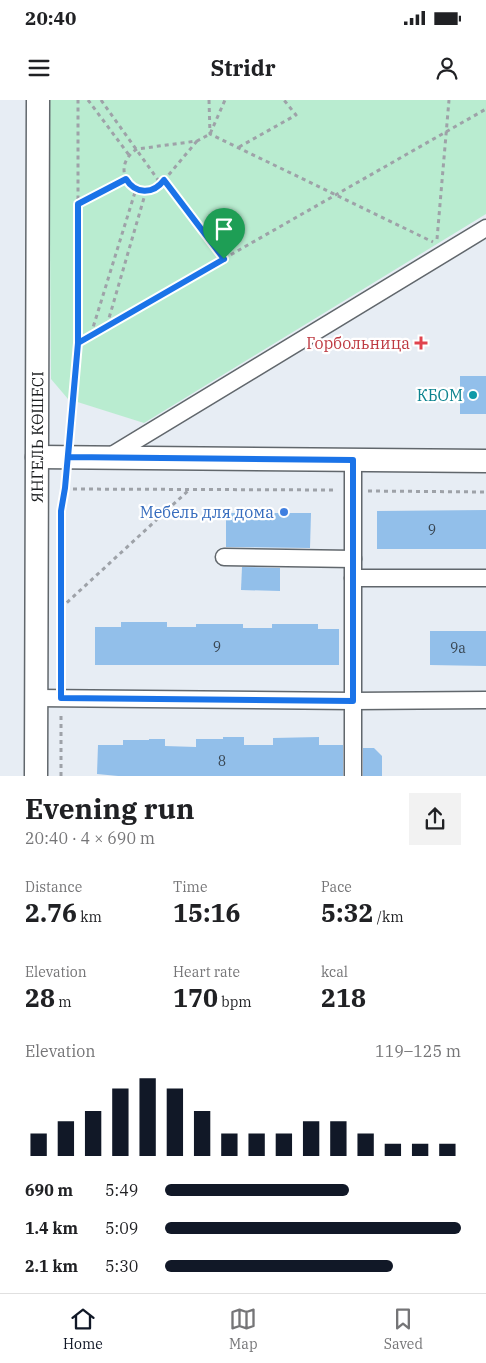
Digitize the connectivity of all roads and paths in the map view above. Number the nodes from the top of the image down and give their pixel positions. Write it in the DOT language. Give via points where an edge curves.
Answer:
graph roads {
  1 [pos="38,100"];
  2 [pos="78,100"];
  3 [pos="88,100"];
  4 [pos="101,100"];
  5 [pos="209,100"];
  6 [pos="225,100"];
  7 [pos="284,100"];
  8 [pos="449,100"];
  9 [pos="486,109"];
  10 [pos="446,132"];
  11 [pos="210,134"];
  12 [pos="197,141"];
  13 [pos="238,147"];
  14 [pos="137,149"];
  15 [pos="129,155"];
  16 [pos="126,179"];
  17 [pos="162,182"];
  18 [pos="136,189"];
  19 [pos="146,191"];
  20 [pos="337,195"];
  21 [pos="78,204"];
  22 [pos="486,228"];
  23 [pos="224,259"];
  24 [pos="106,326"];
  25 [pos="91,335"];
  26 [pos="78,343"];
  27 [pos="37,457"];
  28 [pos="68,457"];
  29 [pos="107,458"];
  30 [pos="353,460"];
  31 [pos="486,461"];
  32 [pos="65,488"];
  33 [pos="190,489"];
  34 [pos="353,491"];
  35 [pos="486,492"];
  36 [pos="224,557"];
  37 [pos="353,559"];
  38 [pos="353,578"];
  39 [pos="486,578"];
  40 [pos="61,608"];
  41 [pos="36,698"];
  42 [pos="61,698"];
  43 [pos="486,700"];
  44 [pos="353,701"];
  45 [pos="36,776"];
  46 [pos="61,776"];
  47 [pos="353,776"];
  1 -- 27 [label="street, ЯНГЕЛЬ КӨШЕСІ"];
  2 -- 21 [label="path"];
  3 -- 15 [label="path"];
  4 -- 14 [label="path"];
  5 -- 11 [label="path"];
  6 -- 11 [label="path"];
  7 -- 13 [label="path" via="296,115"];
  8 -- 10 [label="path"];
  9 -- 10 [label="path"];
  10 -- 20 [label="path"];
  10 -- 20 [label="path" via="437,244"];
  11 -- 12 [label="path"];
  11 -- 13 [label="path"];
  12 -- 14 [label="path"];
  12 -- 17 [label="path"];
  13 -- 20 [label="path"];
  14 -- 15 [label="path"];
  14 -- 17 [label="path"];
  15 -- 16 [label="path" via="124,166"];
  16 -- 18 [label="path"];
  16 -- 21 [label="path"];
  17 -- 19 [label="path"];
  17 -- 23 [label="path"];
  18 -- 19 [label="path"];
  18 -- 25 [label="path"];
  19 -- 24 [label="path"];
  20 -- 23 [label="path"];
  21 -- 26 [label="path"];
  22 -- 29 [label="street"];
  23 -- 24 [label="path"];
  24 -- 25 [label="path"];
  25 -- 26 [label="path"];
  26 -- 28 [label="path"];
  27 -- 28 [label="street"];
  27 -- 41 [label="street, ЯНГЕЛЬ КӨШЕСІ"];
  28 -- 29 [label="street"];
  28 -- 32 [label="path"];
  29 -- 30 [label="street"];
  30 -- 31 [label="street"];
  30 -- 34 [label="street"];
  32 -- 33 [label="path"];
  32 -- 40 [label="path" via="61,511"];
  33 -- 34 [label="path"];
  33 -- 40 [label="path"];
  34 -- 35 [label="path"];
  34 -- 37 [label="street"];
  36 -- 37 [label="street"];
  37 -- 38 [label="street"];
  38 -- 39 [label="street"];
  38 -- 44 [label="street"];
  40 -- 42 [label="path"];
  41 -- 42 [label="street"];
  41 -- 45 [label="street, ЯНГЕЛЬ КӨШЕСІ"];
  42 -- 44 [label="street"];
  42 -- 46 [label="path"];
  43 -- 44 [label="street"];
  44 -- 47 [label="street"];
}
